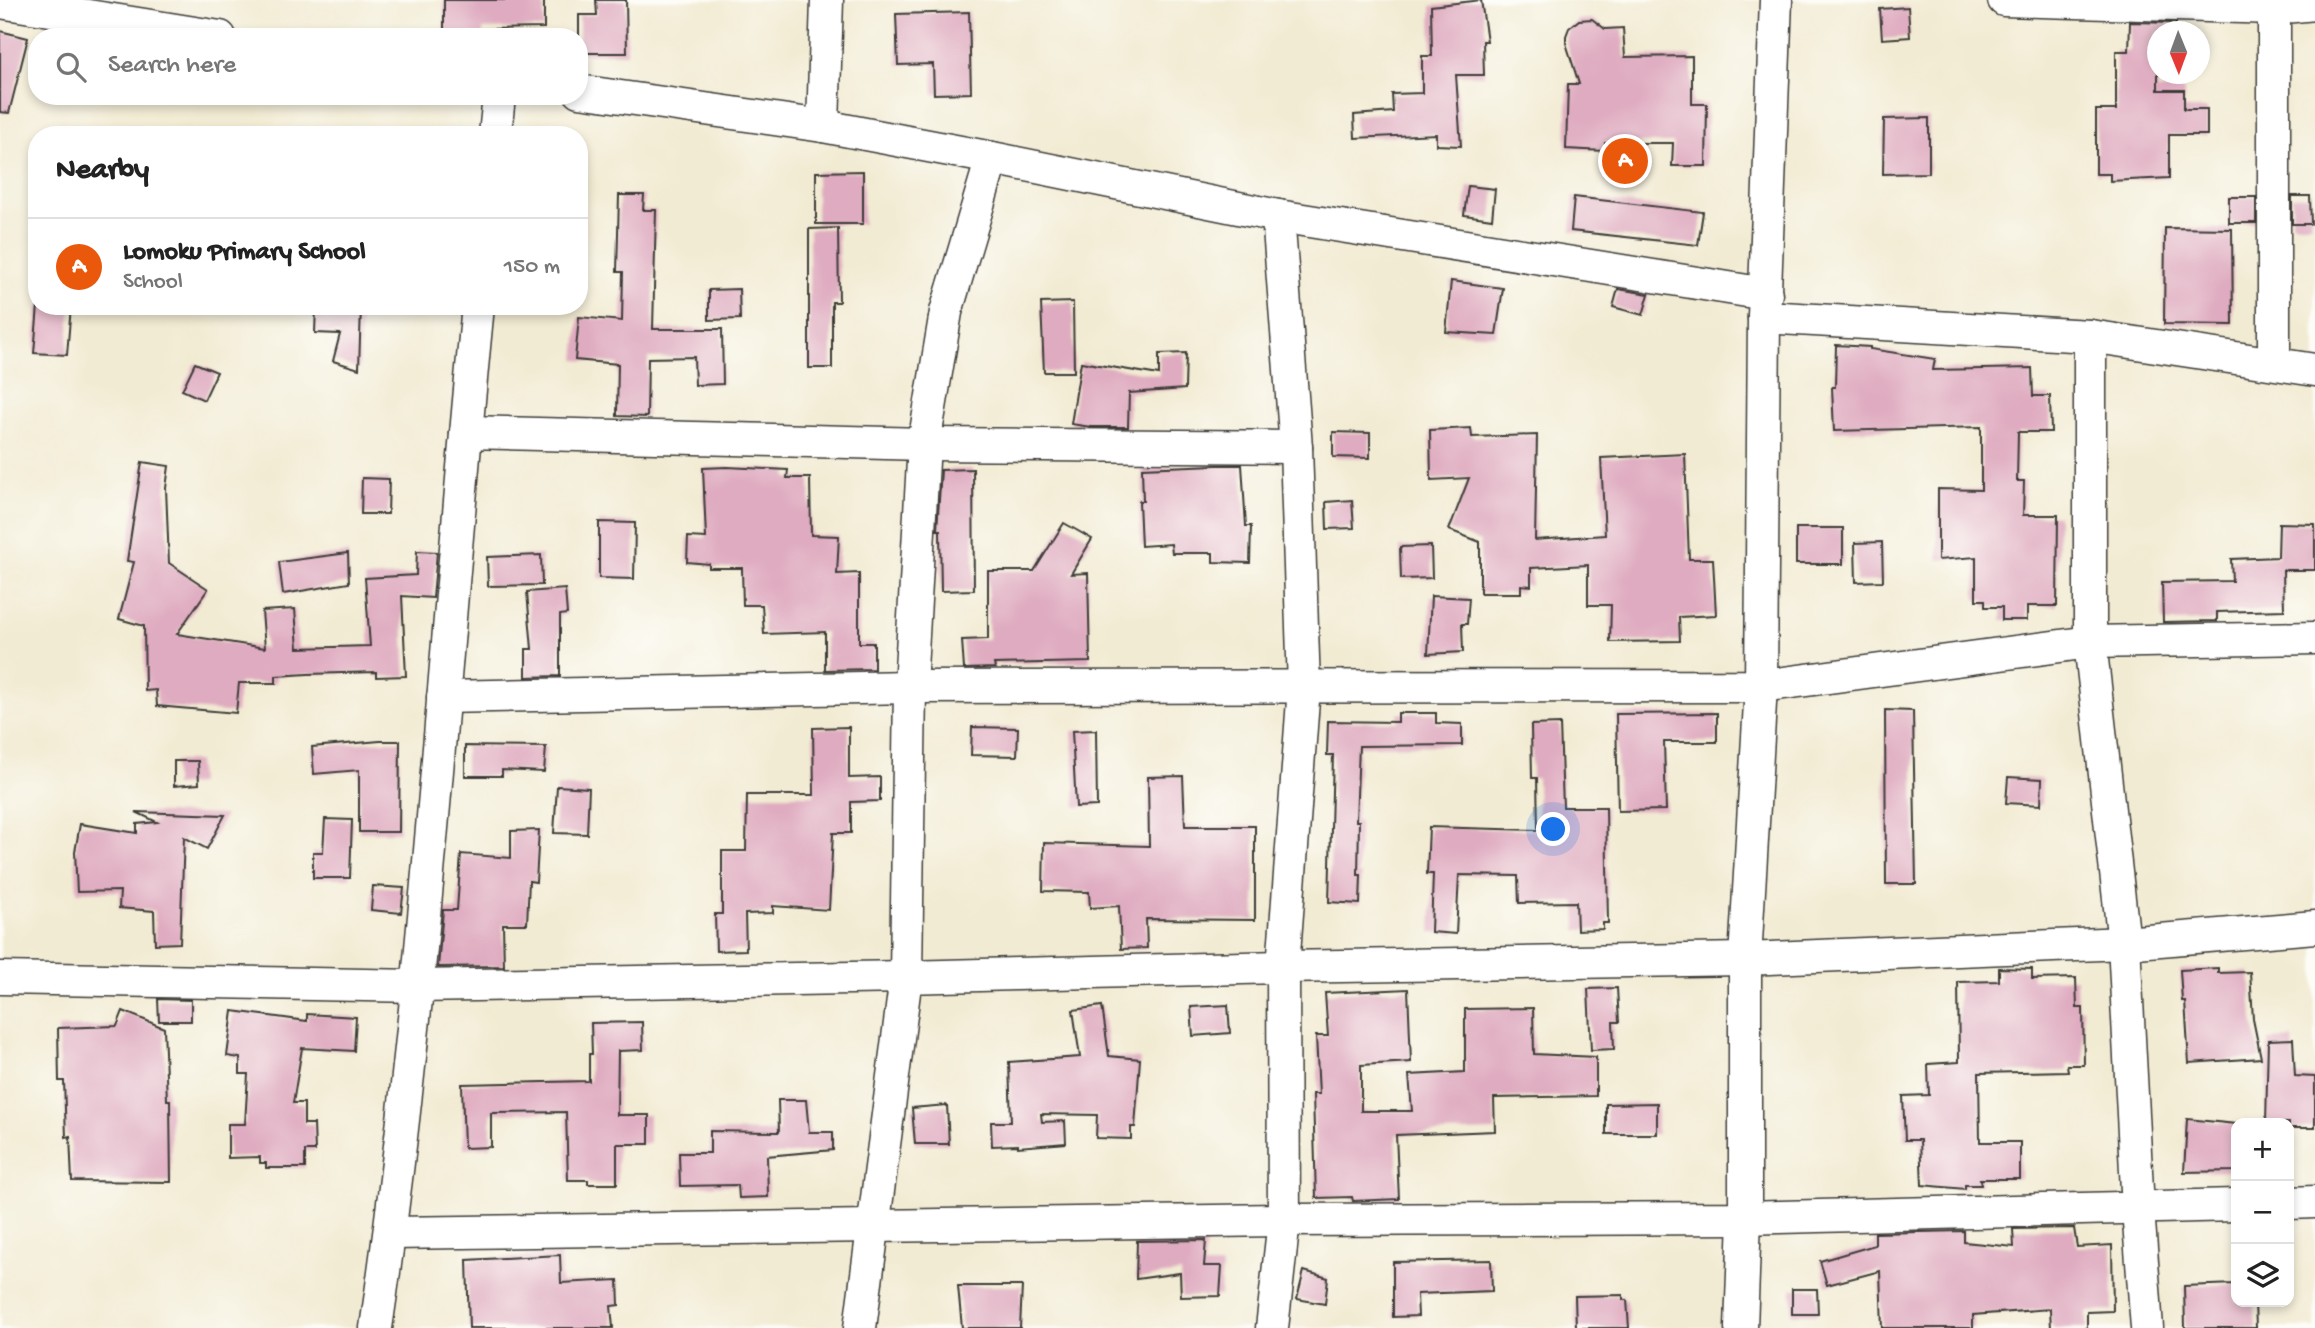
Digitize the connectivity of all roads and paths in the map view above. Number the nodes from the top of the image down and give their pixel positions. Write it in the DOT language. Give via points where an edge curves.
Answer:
graph roads {
  1 [pos="827,0"];
  2 [pos="1776,0"];
  3 [pos="2004,0"];
  4 [pos="0,2"];
  5 [pos="2275,4"];
  6 [pos="2315,4"];
  7 [pos="163,28"];
  8 [pos="588,92"];
  9 [pos="498,105"];
  10 [pos="496,126"];
  11 [pos="823,126"];
  12 [pos="992,158"];
  13 [pos="1278,216"];
  14 [pos="1765,305"];
  15 [pos="477,315"];
  16 [pos="2090,336"];
  17 [pos="2274,363"];
  18 [pos="2315,370"];
  19 [pos="466,432"];
  20 [pos="924,444"];
  21 [pos="1296,447"];
  22 [pos="2315,638"];
  23 [pos="2090,642"];
  24 [pos="1761,685"];
  25 [pos="910,687"];
  26 [pos="1304,687"];
  27 [pos="443,697"];
  28 [pos="2315,926"];
  29 [pos="2124,943"];
  30 [pos="1745,959"];
  31 [pos="1283,967"];
  32 [pos="0,978"];
  33 [pos="906,978"];
  34 [pos="418,986"];
  35 [pos="2315,1202"];
  36 [pos="2294,1203"];
  37 [pos="2231,1205"];
  38 [pos="2138,1209"];
  39 [pos="1745,1218"];
  40 [pos="1284,1220"];
  41 [pos="873,1227"];
  42 [pos="390,1233"];
  43 [pos="376,1328"];
  44 [pos="860,1328"];
  45 [pos="1272,1328"];
  46 [pos="1741,1328"];
  47 [pos="2147,1328"];
  1 -- 11 [label="street"];
  2 -- 14 [label="street"];
  3 -- 5 [label="street"];
  4 -- 7 [label="street"];
  5 -- 6 [label="street"];
  5 -- 17 [label="street"];
  8 -- 11 [label="street"];
  9 -- 10 [label="street"];
  11 -- 12 [label="street"];
  12 -- 13 [label="street"];
  12 -- 20 [label="street" via="946,312"];
  13 -- 14 [label="street"];
  13 -- 21 [label="street"];
  14 -- 16 [label="street"];
  14 -- 24 [label="street"];
  15 -- 19 [label="street"];
  16 -- 17 [label="street"];
  16 -- 23 [label="street"];
  17 -- 18 [label="street"];
  19 -- 20 [label="street"];
  19 -- 27 [label="street"];
  20 -- 21 [label="street"];
  20 -- 25 [label="street"];
  21 -- 26 [label="street"];
  22 -- 23 [label="street"];
  23 -- 24 [label="street"];
  23 -- 29 [label="street"];
  24 -- 26 [label="street"];
  24 -- 30 [label="street"];
  25 -- 26 [label="street"];
  25 -- 27 [label="street"];
  25 -- 33 [label="street"];
  26 -- 31 [label="street"];
  27 -- 34 [label="street"];
  28 -- 29 [label="street"];
  29 -- 30 [label="street"];
  29 -- 38 [label="street"];
  30 -- 31 [label="street"];
  30 -- 39 [label="street"];
  31 -- 33 [label="street"];
  31 -- 40 [label="street"];
  32 -- 34 [label="street"];
  33 -- 34 [label="street"];
  33 -- 41 [label="street"];
  34 -- 42 [label="street"];
  35 -- 36 [label="street"];
  37 -- 38 [label="street"];
  38 -- 39 [label="street"];
  38 -- 47 [label="street"];
  39 -- 40 [label="street"];
  39 -- 46 [label="street"];
  40 -- 41 [label="street"];
  40 -- 45 [label="street"];
  41 -- 42 [label="street"];
  41 -- 44 [label="street"];
  42 -- 43 [label="street"];
}
